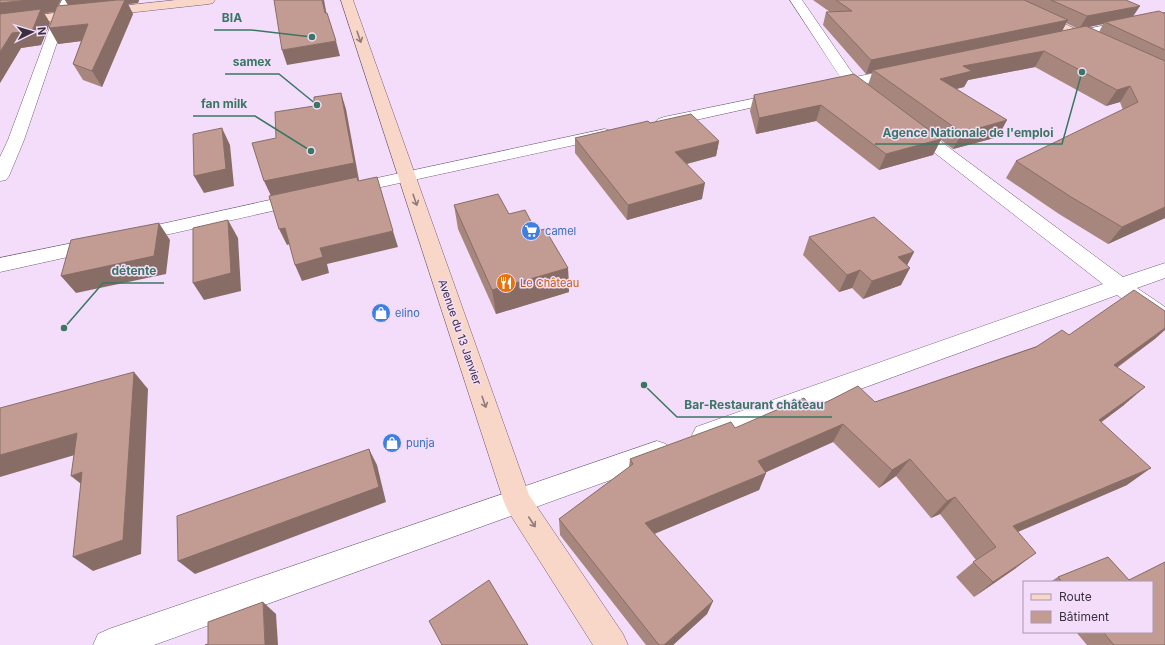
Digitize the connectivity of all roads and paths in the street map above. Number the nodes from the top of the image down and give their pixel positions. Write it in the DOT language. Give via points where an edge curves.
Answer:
graph roads {
  1 [pos="68,0"];
  2 [pos="209,0"];
  3 [pos="347,0"];
  4 [pos="796,0"];
  5 [pos="1004,0"];
  6 [pos="60,16"];
  7 [pos="1165,17"];
  8 [pos="0,23"];
  9 [pos="1077,35"];
  10 [pos="1054,40"];
  11 [pos="1104,48"];
  12 [pos="914,69"];
  13 [pos="852,82"];
  14 [pos="876,101"];
  15 [pos="902,120"];
  16 [pos="648,125"];
  17 [pos="617,131"];
  18 [pos="0,176"];
  19 [pos="406,176"];
  20 [pos="0,265"];
  21 [pos="1165,270"];
  22 [pos="1121,287"];
  23 [pos="1165,318"];
  24 [pos="518,502"];
  25 [pos="109,645"];
  26 [pos="612,645"];
  1 -- 6 [label="street"];
  2 -- 6 [label="main road"];
  3 -- 19 [label="main road, Avenue du 13 Janvier, one-way"];
  4 -- 13 [label="street"];
  5 -- 9 [label="main road"];
  6 -- 8 [label="main road"];
  6 -- 18 [label="street" via="16,140"];
  7 -- 9 [label="street"];
  9 -- 10 [label="street"];
  9 -- 11 [label="main road"];
  12 -- 13 [label="street"];
  13 -- 14 [label="street"];
  13 -- 16 [label="street"];
  15 -- 22 [label="street"];
  17 -- 19 [label="street"];
  19 -- 20 [label="street"];
  19 -- 24 [label="main road, Avenue du 13 Janvier, one-way"];
  21 -- 22 [label="street"];
  22 -- 23 [label="street"];
  22 -- 24 [label="street"];
  24 -- 25 [label="street"];
  24 -- 26 [label="main road, Avenue du 13 Janvier, one-way"];
}
